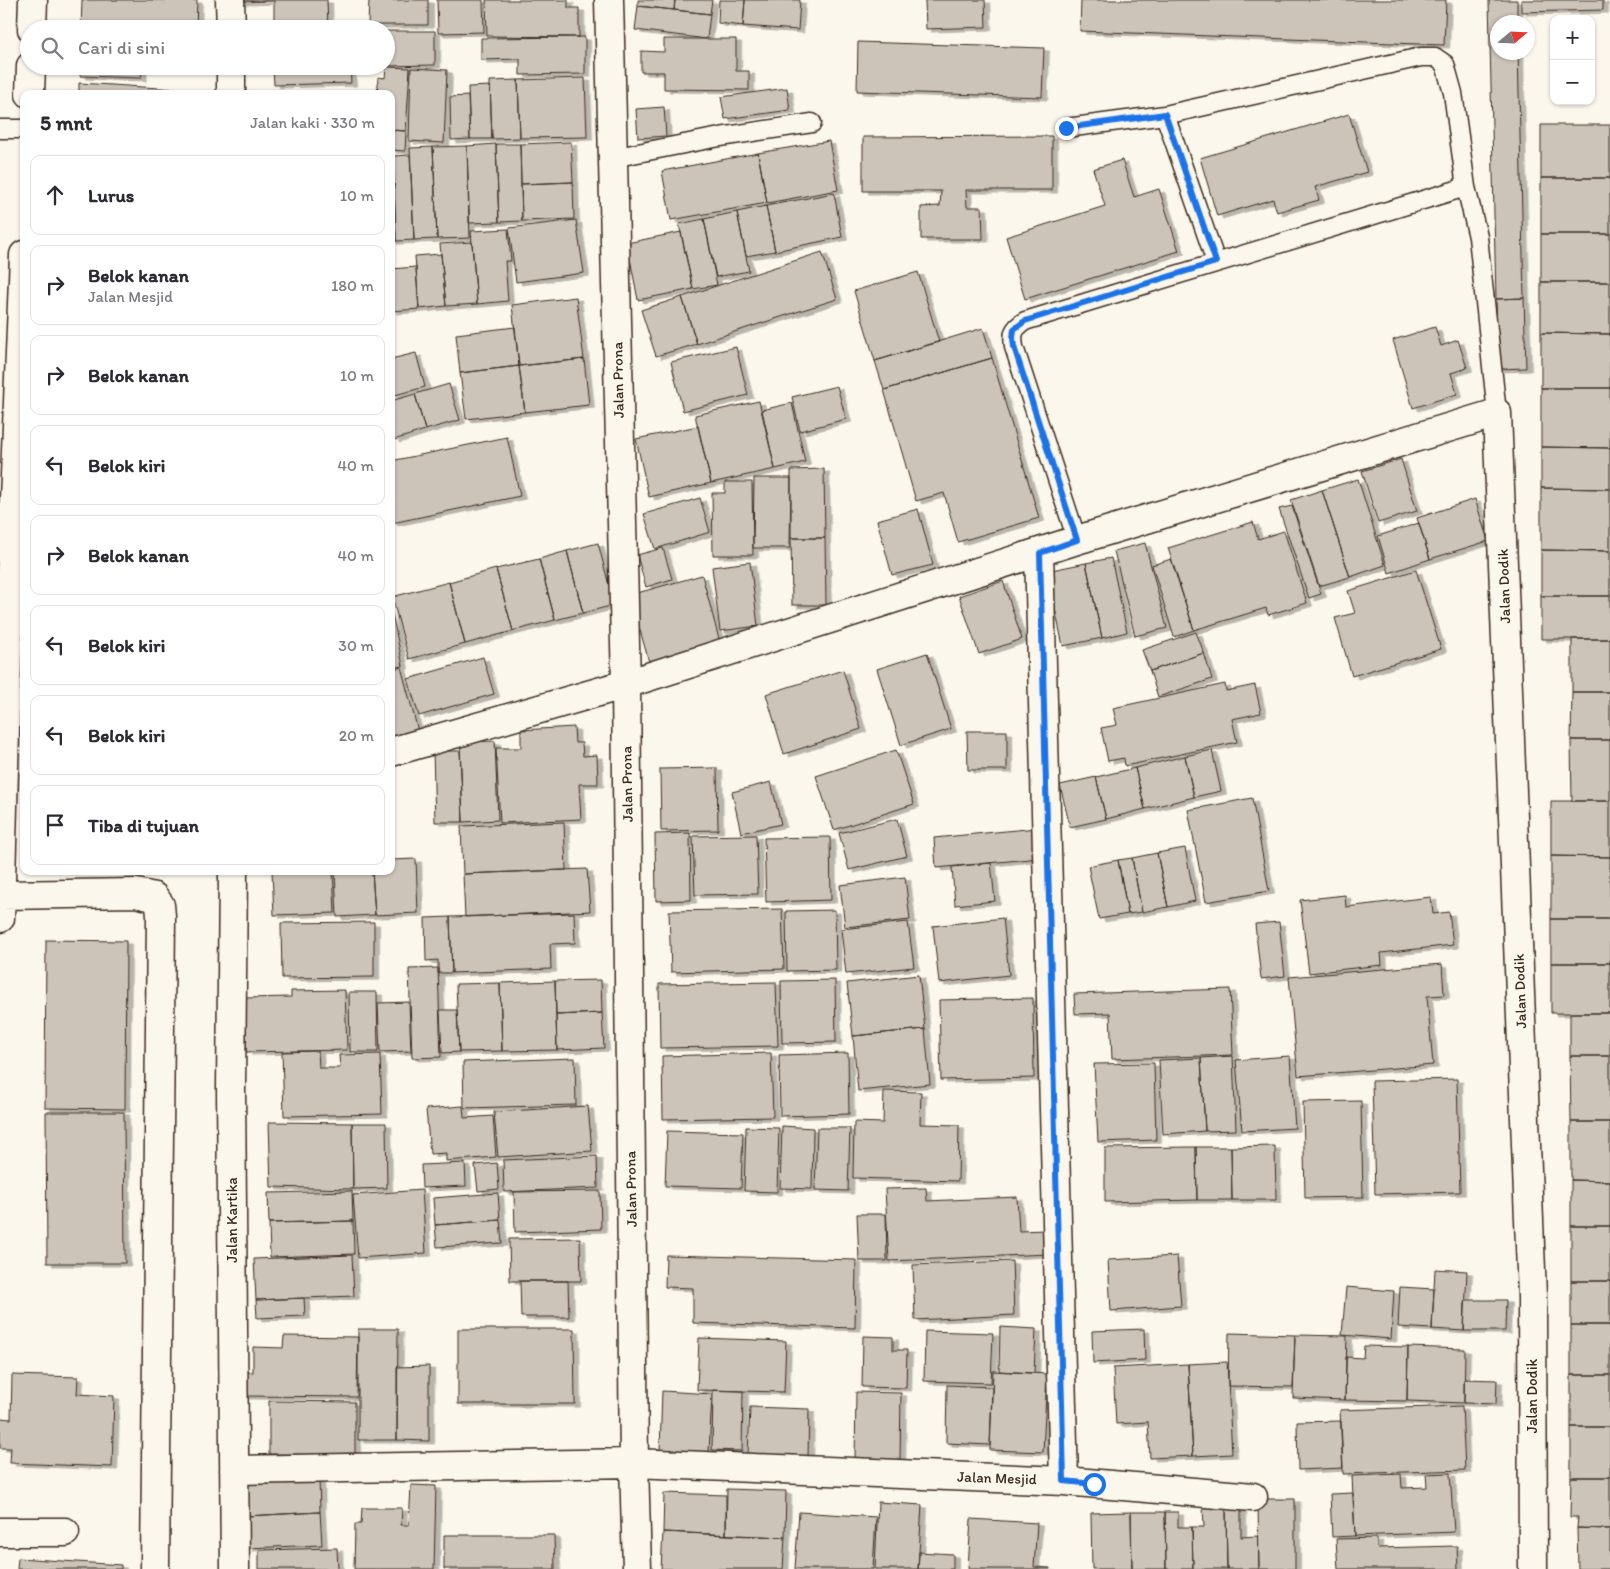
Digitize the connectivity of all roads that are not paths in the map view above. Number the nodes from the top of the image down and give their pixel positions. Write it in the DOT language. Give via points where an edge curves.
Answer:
graph roads {
  1 [pos="33,0"];
  2 [pos="230,0"];
  3 [pos="609,0"];
  4 [pos="32,20"];
  5 [pos="231,20"];
  6 [pos="30,75"];
  7 [pos="231,75"];
  8 [pos="30,90"];
  9 [pos="231,90"];
  10 [pos="1165,114"];
  11 [pos="812,123"];
  12 [pos="0,128"];
  13 [pos="1066,128"];
  14 [pos="20,129"];
  15 [pos="612,158"];
  16 [pos="1466,187"];
  17 [pos="1216,262"];
  18 [pos="20,339"];
  19 [pos="1497,413"];
  20 [pos="1077,540"];
  21 [pos="1040,553"];
  22 [pos="626,684"];
  23 [pos="3,695"];
  24 [pos="395,751"];
  25 [pos="233,875"];
  26 [pos="59,883"];
  27 [pos="0,902"];
  28 [pos="634,1464"];
  29 [pos="234,1470"];
  30 [pos="1064,1481"];
  31 [pos="1253,1498"];
  32 [pos="0,1532"];
  33 [pos="65,1532"];
  34 [pos="155,1569"];
  35 [pos="235,1569"];
  36 [pos="637,1569"];
  37 [pos="1533,1569"];
  1 -- 4 [label="street"];
  2 -- 5 [label="street"];
  3 -- 15 [label="street, Jalan Prona"];
  6 -- 8 [label="street"];
  7 -- 9 [label="street"];
  10 -- 13 [label="lane"];
  10 -- 16 [label="lane" via="1435,57 1445,64 1451,84"];
  10 -- 17 [label="lane"];
  11 -- 15 [label="lane"];
  12 -- 14 [label="lane"];
  15 -- 22 [label="street, Jalan Prona"];
  16 -- 17 [label="lane"];
  16 -- 19 [label="lane" via="1478,237"];
  17 -- 20 [label="lane" via="1025,321 1014,329 1014,347"];
  18 -- 23 [label="street"];
  19 -- 20 [label="street"];
  19 -- 37 [label="street, Jalan Dodik" via="1532,1296"];
  20 -- 21 [label="street"];
  21 -- 22 [label="street"];
  21 -- 30 [label="street"];
  22 -- 24 [label="street"];
  22 -- 28 [label="street, Jalan Prona"];
  23 -- 27 [label="street"];
  25 -- 29 [label="street, Jalan Kartika"];
  26 -- 27 [label="street"];
  26 -- 34 [label="street" via="136,893 154,897 160,905"];
  28 -- 29 [label="street, Jalan Mesjid"];
  28 -- 30 [label="street, Jalan Mesjid"];
  28 -- 36 [label="street, Jalan Prona"];
  29 -- 35 [label="street, Jalan Kartika"];
  30 -- 31 [label="street, Jalan Mesjid"];
  32 -- 33 [label="street"];
}
